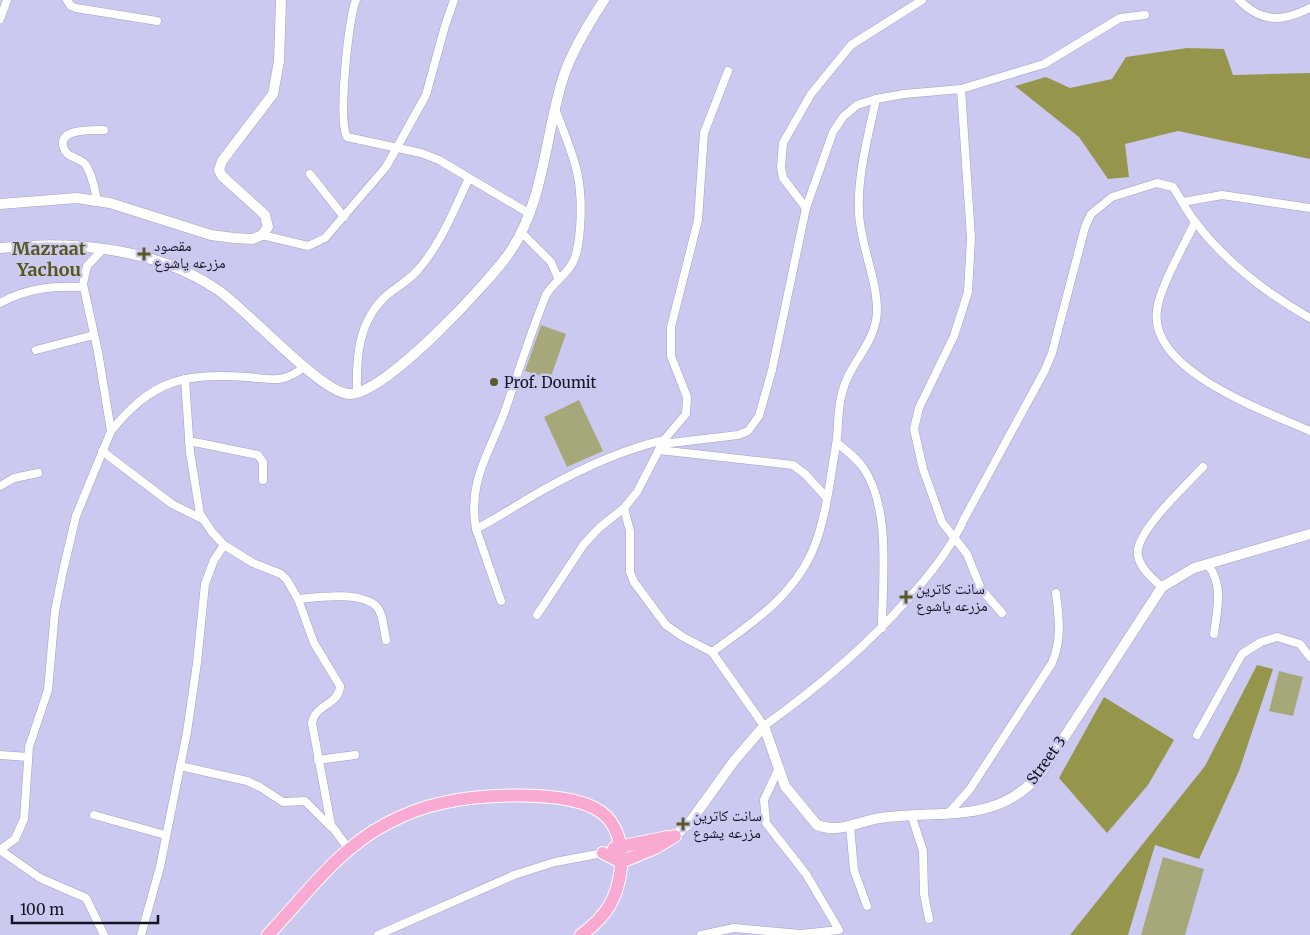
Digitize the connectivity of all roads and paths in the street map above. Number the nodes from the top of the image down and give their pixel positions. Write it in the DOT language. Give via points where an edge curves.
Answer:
graph roads {
  1 [pos="6,0"];
  2 [pos="67,0"];
  3 [pos="281,0"];
  4 [pos="356,0"];
  5 [pos="454,0"];
  6 [pos="604,0"];
  7 [pos="922,0"];
  8 [pos="1238,0"];
  9 [pos="1310,8"];
  10 [pos="1146,15"];
  11 [pos="0,19"];
  12 [pos="156,21"];
  13 [pos="728,71"];
  14 [pos="961,89"];
  15 [pos="876,99"];
  16 [pos="555,109"];
  17 [pos="104,130"];
  18 [pos="398,148"];
  19 [pos="310,174"];
  20 [pos="469,178"];
  21 [pos="97,201"];
  22 [pos="1183,202"];
  23 [pos="0,204"];
  24 [pos="806,208"];
  25 [pos="1310,208"];
  26 [pos="530,214"];
  27 [pos="344,217"];
  28 [pos="1195,222"];
  29 [pos="521,232"];
  30 [pos="262,235"];
  31 [pos="0,248"];
  32 [pos="103,249"];
  33 [pos="558,278"];
  34 [pos="83,287"];
  35 [pos="0,303"];
  36 [pos="1310,318"];
  37 [pos="94,335"];
  38 [pos="36,350"];
  39 [pos="304,367"];
  40 [pos="185,379"];
  41 [pos="357,394"];
  42 [pos="111,431"];
  43 [pos="1310,431"];
  44 [pos="189,441"];
  45 [pos="837,443"];
  46 [pos="662,445"];
  47 [pos="102,451"];
  48 [pos="1203,467"];
  49 [pos="38,473"];
  50 [pos="264,480"];
  51 [pos="0,486"];
  52 [pos="826,497"];
  53 [pos="624,508"];
  54 [pos="202,519"];
  55 [pos="476,529"];
  56 [pos="1310,534"];
  57 [pos="955,539"];
  58 [pos="224,545"];
  59 [pos="1208,565"];
  60 [pos="1162,587"];
  61 [pos="1056,593"];
  62 [pos="298,598"];
  63 [pos="501,601"];
  64 [pos="1002,614"];
  65 [pos="537,615"];
  66 [pos="882,628"];
  67 [pos="1214,634"];
  68 [pos="386,640"];
  69 [pos="712,652"];
  70 [pos="1310,657"];
  71 [pos="764,726"];
  72 [pos="1197,735"];
  73 [pos="0,755"];
  74 [pos="355,755"];
  75 [pos="28,758"];
  76 [pos="318,760"];
  77 [pos="180,766"];
  78 [pos="778,770"];
  79 [pos="948,814"];
  80 [pos="94,815"];
  81 [pos="912,817"];
  82 [pos="850,826"];
  83 [pos="332,828"];
  84 [pos="165,834"];
  85 [pos="675,836"];
  86 [pos="620,845"];
  87 [pos="348,848"];
  88 [pos="0,850"];
  89 [pos="603,853"];
  90 [pos="622,862"];
  91 [pos="866,906"];
  92 [pos="930,919"];
  93 [pos="104,935"];
  94 [pos="141,935"];
  95 [pos="268,935"];
  96 [pos="378,935"];
  97 [pos="581,935"];
  98 [pos="701,935"];
  1 -- 11 [label="street"];
  2 -- 12 [label="street" via="76,8"];
  3 -- 30 [label="street" via="279,61 273,94 222,161 220,170 222,176 265,215 268,227"];
  4 -- 18 [label="street" via="345,70 345,132 349,138"];
  5 -- 18 [label="street" via="426,95"];
  6 -- 16 [label="street" via="565,72"];
  7 -- 24 [label="street" via="851,45 811,94 783,143 783,178"];
  8 -- 9 [label="street" via="1248,10 1264,18 1291,18"];
  10 -- 14 [label="street" via="1120,18 1044,64"];
  13 -- 46 [label="street" via="704,134 698,220 671,327 671,356 686,390 688,408"];
  14 -- 15 [label="street"];
  14 -- 57 [label="street" via="971,238 968,292 954,336 919,408 914,429 934,500 946,529"];
  15 -- 24 [label="street" via="857,106 843,117 833,132"];
  15 -- 45 [label="street" via="861,171 859,201 862,234 876,300 875,326 842,391"];
  16 -- 26 [label="street"];
  16 -- 33 [label="street" via="576,163 582,193 575,258"];
  17 -- 21 [label="street" via="75,131 63,142 65,151 85,165"];
  18 -- 20 [label="street" via="430,156"];
  18 -- 27 [label="street"];
  19 -- 27 [label="street"];
  20 -- 26 [label="street"];
  20 -- 41 [label="street" via="437,244 416,272 385,297 369,318 358,348"];
  21 -- 23 [label="street" via="77,198"];
  21 -- 30 [label="street" via="211,235 253,239"];
  22 -- 25 [label="street" via="1222,195"];
  22 -- 28 [label="street"];
  22 -- 57 [label="street" via="1173,187 1157,183 1112,197 1090,214 1052,354"];
  24 -- 46 [label="street" via="772,370 756,422 748,431 738,435"];
  26 -- 29 [label="street"];
  27 -- 30 [label="street" via="325,238 308,246"];
  28 -- 36 [label="street" via="1217,247 1259,284"];
  28 -- 43 [label="street" via="1157,309 1156,325 1161,337 1169,351 1210,385"];
  29 -- 33 [label="street" via="551,262"];
  29 -- 41 [label="street" via="509,252 457,313 390,373"];
  31 -- 32 [label="street" via="59,246"];
  32 -- 34 [label="street" via="85,269"];
  32 -- 39 [label="street" via="158,262 205,283 226,296"];
  33 -- 55 [label="street" via="539,312 505,411 479,472 473,505"];
  34 -- 35 [label="street" via="43,287 21,292"];
  34 -- 37 [label="street"];
  37 -- 38 [label="street"];
  37 -- 42 [label="street"];
  39 -- 40 [label="street" via="292,376 277,380"];
  39 -- 41 [label="street" via="336,390"];
  40 -- 42 [label="street" via="155,389 126,413"];
  40 -- 44 [label="street"];
  42 -- 47 [label="street"];
  44 -- 50 [label="street" via="258,455 263,462"];
  44 -- 54 [label="street"];
  45 -- 52 [label="street"];
  45 -- 66 [label="street" via="862,467 871,481 880,508"];
  46 -- 52 [label="street" via="792,465"];
  46 -- 53 [label="street" via="643,483"];
  46 -- 55 [label="street" via="620,452 543,490"];
  47 -- 54 [label="street" via="172,504"];
  47 -- 75 [label="street" via="71,535 55,611 48,690 43,711 30,739"];
  48 -- 60 [label="street" via="1147,530 1138,550 1143,566"];
  49 -- 51 [label="street" via="14,478"];
  52 -- 69 [label="street" via="813,551 791,587 756,621"];
  53 -- 65 [label="street" via="584,544"];
  53 -- 69 [label="street" via="630,531 630,572 634,582 666,625"];
  54 -- 58 [label="street"];
  55 -- 63 [label="street"];
  56 -- 59 [label="street, Street 3"];
  57 -- 64 [label="street" via="967,554 981,589"];
  57 -- 66 [label="street" via="922,584"];
  58 -- 62 [label="street" via="262,568 280,574"];
  58 -- 77 [label="street" via="205,584 198,663"];
  59 -- 60 [label="street, Street 3" via="1194,568"];
  59 -- 67 [label="street" via="1216,576 1218,590"];
  60 -- 79 [label="street, Street 3" via="1032,782 994,807"];
  61 -- 79 [label="street" via="1059,636 1052,662 970,788"];
  62 -- 68 [label="street" via="338,596 375,605"];
  62 -- 76 [label="street" via="314,643 340,688 336,697 313,717"];
  66 -- 71 [label="street" via="815,690"];
  69 -- 71 [label="street"];
  70 -- 72 [label="street" via="1300,644 1277,637 1242,654"];
  71 -- 78 [label="street, Street 3"];
  71 -- 85 [label="street" via="690,822"];
  73 -- 75 [label="street"];
  74 -- 76 [label="street"];
  75 -- 88 [label="street" via="24,819 15,839"];
  76 -- 83 [label="street"];
  77 -- 83 [label="street" via="247,781 282,802 305,801"];
  77 -- 84 [label="street"];
  78 -- 82 [label="street, Street 3" via="785,786 817,825 840,829"];
  78 -- 98 [label="street" via="764,800 766,823 806,874 839,930 801,934 734,928"];
  79 -- 81 [label="street, Street 3"];
  80 -- 84 [label="street"];
  81 -- 82 [label="street, Street 3" via="878,818"];
  81 -- 92 [label="street" via="923,851 924,894"];
  82 -- 91 [label="street" via="854,870"];
  83 -- 87 [label="street"];
  84 -- 94 [label="street" via="160,867"];
  85 -- 86 [label="highway"];
  85 -- 90 [label="highway"];
  86 -- 87 [label="highway" via="608,818 595,808 572,799 533,796 441,803 402,816"];
  86 -- 89 [label="highway"];
  86 -- 90 [label="highway"];
  87 -- 95 [label="highway"];
  88 -- 93 [label="street" via="40,878 86,898"];
  89 -- 90 [label="highway"];
  89 -- 96 [label="street" via="555,862 514,875"];
  90 -- 97 [label="highway" via="614,901 601,918"];
}
